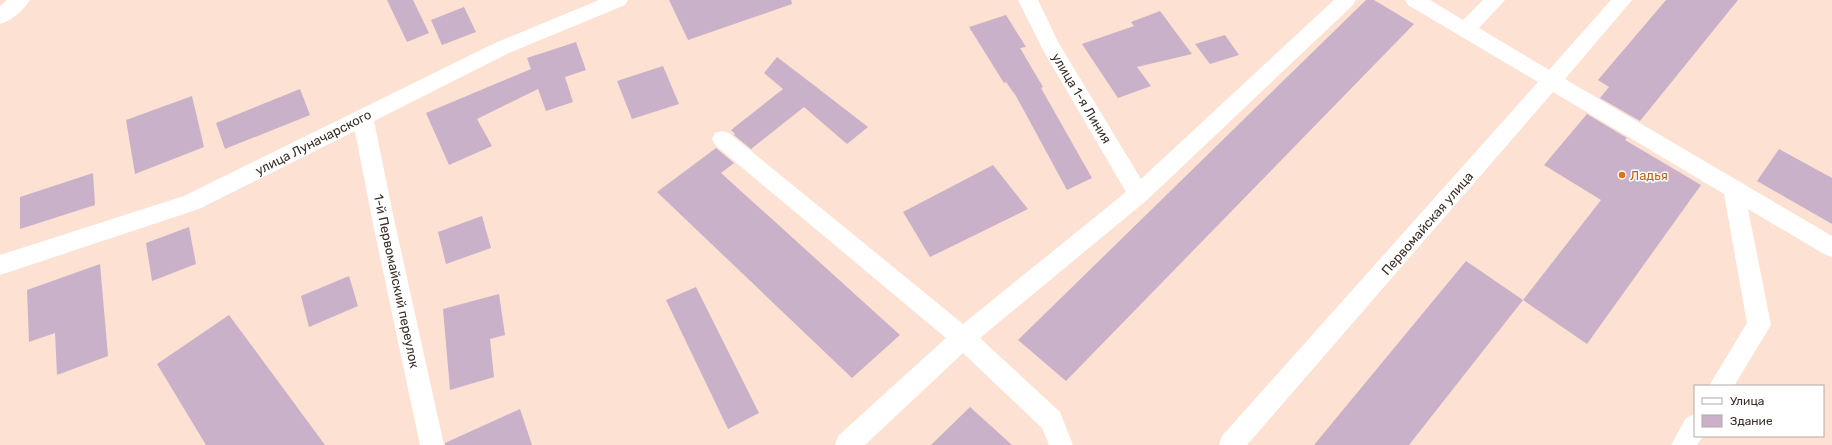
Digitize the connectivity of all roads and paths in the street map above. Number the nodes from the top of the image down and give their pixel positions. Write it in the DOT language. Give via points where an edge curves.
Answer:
graph roads {
  1 [pos="20,0"];
  2 [pos="618,0"];
  3 [pos="1028,0"];
  4 [pos="1346,0"];
  5 [pos="1415,0"];
  6 [pos="1495,0"];
  7 [pos="1622,0"];
  8 [pos="0,17"];
  9 [pos="1465,30"];
  10 [pos="1552,82"];
  11 [pos="363,117"];
  12 [pos="722,139"];
  13 [pos="1734,189"];
  14 [pos="1139,194"];
  15 [pos="1832,247"];
  16 [pos="0,265"];
  17 [pos="963,338"];
  18 [pos="1722,385"];
  19 [pos="1694,428"];
  20 [pos="432,445"];
  21 [pos="847,445"];
  22 [pos="1060,445"];
  23 [pos="1231,445"];
  24 [pos="1683,445"];
  1 -- 8 [label="street"];
  2 -- 11 [label="street, улица Луначарского" via="502,48"];
  3 -- 14 [label="street, улица 1-я Линия" via="1050,44"];
  4 -- 14 [label="street"];
  5 -- 9 [label="street"];
  6 -- 9 [label="street"];
  7 -- 10 [label="street, Первомайская улица"];
  9 -- 10 [label="street"];
  10 -- 13 [label="street"];
  10 -- 23 [label="street, Первомайская улица"];
  11 -- 16 [label="street, улица Луначарского" via="191,203"];
  11 -- 20 [label="street, 1-й Первомайский переулок"];
  12 -- 17 [label="street"];
  13 -- 15 [label="street"];
  13 -- 18 [label="street" via="1759,325"];
  14 -- 17 [label="street"];
  17 -- 21 [label="street"];
  17 -- 22 [label="street" via="1051,420"];
  19 -- 24 [label="street"];
}
